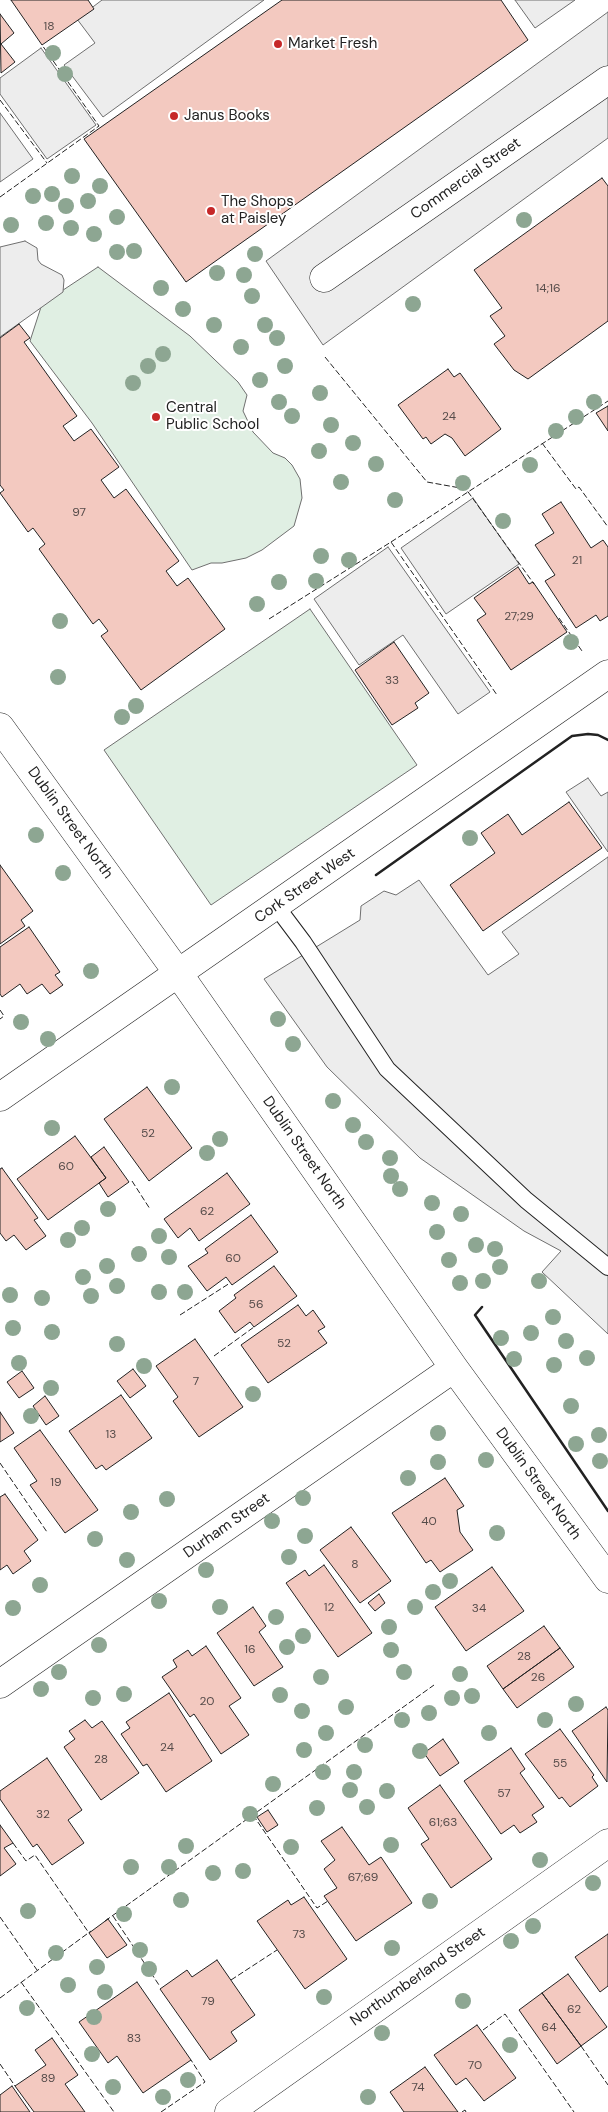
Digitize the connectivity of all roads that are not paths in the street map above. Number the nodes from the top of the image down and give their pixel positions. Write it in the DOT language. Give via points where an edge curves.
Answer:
graph roads {
  1 [pos="608,80"];
  2 [pos="324,278"];
  3 [pos="605,681"];
  4 [pos="0,727"];
  5 [pos="276,906"];
  6 [pos="178,973"];
  7 [pos="0,1097"];
  8 [pos="608,1267"];
  9 [pos="454,1368"];
  10 [pos="608,1579"];
  11 [pos="0,1684"];
  12 [pos="608,1843"];
  13 [pos="229,2112"];
  1 -- 2 [label="street, Commercial Street"];
  3 -- 5 [label="street, Cork Street West"];
  4 -- 6 [label="street, Dublin Street North"];
  5 -- 6 [label="street, Cork Street West"];
  5 -- 8 [label="lane" via="387,1069 526,1200"];
  6 -- 7 [label="street, Cork Street West"];
  6 -- 9 [label="street, Dublin Street North"];
  9 -- 10 [label="street, Dublin Street North"];
  9 -- 11 [label="street, Durham Street"];
  12 -- 13 [label="street, Northumberland Street"];
}
